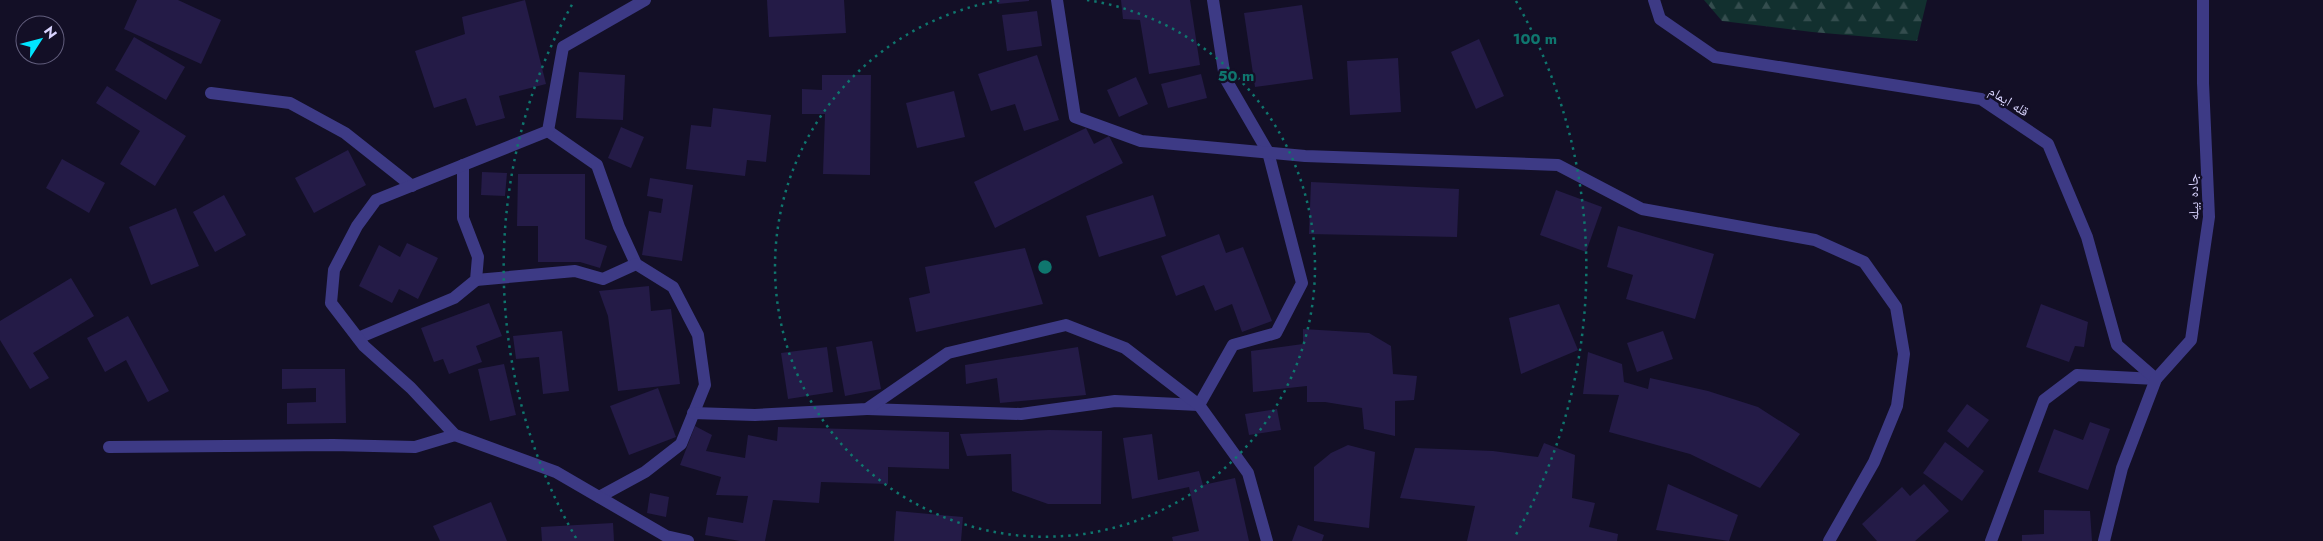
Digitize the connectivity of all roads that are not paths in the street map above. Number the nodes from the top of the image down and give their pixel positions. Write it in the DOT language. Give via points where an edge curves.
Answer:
graph roads {
  1 [pos="645,0"];
  2 [pos="1058,0"];
  3 [pos="1213,0"];
  4 [pos="1654,0"];
  5 [pos="2203,0"];
  6 [pos="210,92"];
  7 [pos="548,131"];
  8 [pos="1268,152"];
  9 [pos="463,165"];
  10 [pos="412,186"];
  11 [pos="636,264"];
  12 [pos="476,280"];
  13 [pos="358,338"];
  14 [pos="2156,379"];
  15 [pos="1199,405"];
  16 [pos="866,409"];
  17 [pos="693,413"];
  18 [pos="455,435"];
  19 [pos="109,447"];
  20 [pos="599,497"];
  21 [pos="688,541"];
  22 [pos="1267,541"];
  23 [pos="1829,541"];
  24 [pos="1991,541"];
  25 [pos="2104,541"];
  1 -- 7 [label="street" via="563,47"];
  2 -- 8 [label="street" via="1075,117 1141,141"];
  3 -- 8 [label="street" via="1225,78"];
  4 -- 14 [label="street, قله ایمام" via="1660,19 1715,57 1981,99 2048,144 2087,237 2117,345"];
  5 -- 14 [label="street, جاده بیله" via="2209,218 2191,340"];
  6 -- 10 [label="street" via="290,104 345,133"];
  7 -- 9 [label="street"];
  7 -- 11 [label="street" via="597,165"];
  8 -- 15 [label="street" via="1302,283 1276,333 1233,345"];
  8 -- 23 [label="street" via="1558,165 1642,209 1815,240 1864,262 1896,307 1904,354 1897,406 1874,462"];
  9 -- 10 [label="street"];
  9 -- 12 [label="street" via="462,218 478,257"];
  10 -- 13 [label="street" via="376,200 357,226 334,270 332,303"];
  11 -- 12 [label="street" via="603,279 574,271"];
  11 -- 17 [label="street" via="673,287 698,335 705,385"];
  12 -- 13 [label="street" via="454,298"];
  13 -- 18 [label="street"];
  14 -- 24 [label="street" via="2077,375 2044,400"];
  14 -- 25 [label="street" via="2122,468"];
  15 -- 16 [label="street" via="1115,401 1021,414"];
  15 -- 16 [label="street" via="1125,348 1066,326 948,352"];
  15 -- 22 [label="street" via="1248,473"];
  16 -- 17 [label="street" via="755,415"];
  17 -- 20 [label="street" via="681,444 645,472"];
  18 -- 19 [label="street" via="415,447"];
  18 -- 20 [label="street" via="556,472"];
  20 -- 21 [label="street" via="666,536"];
}
